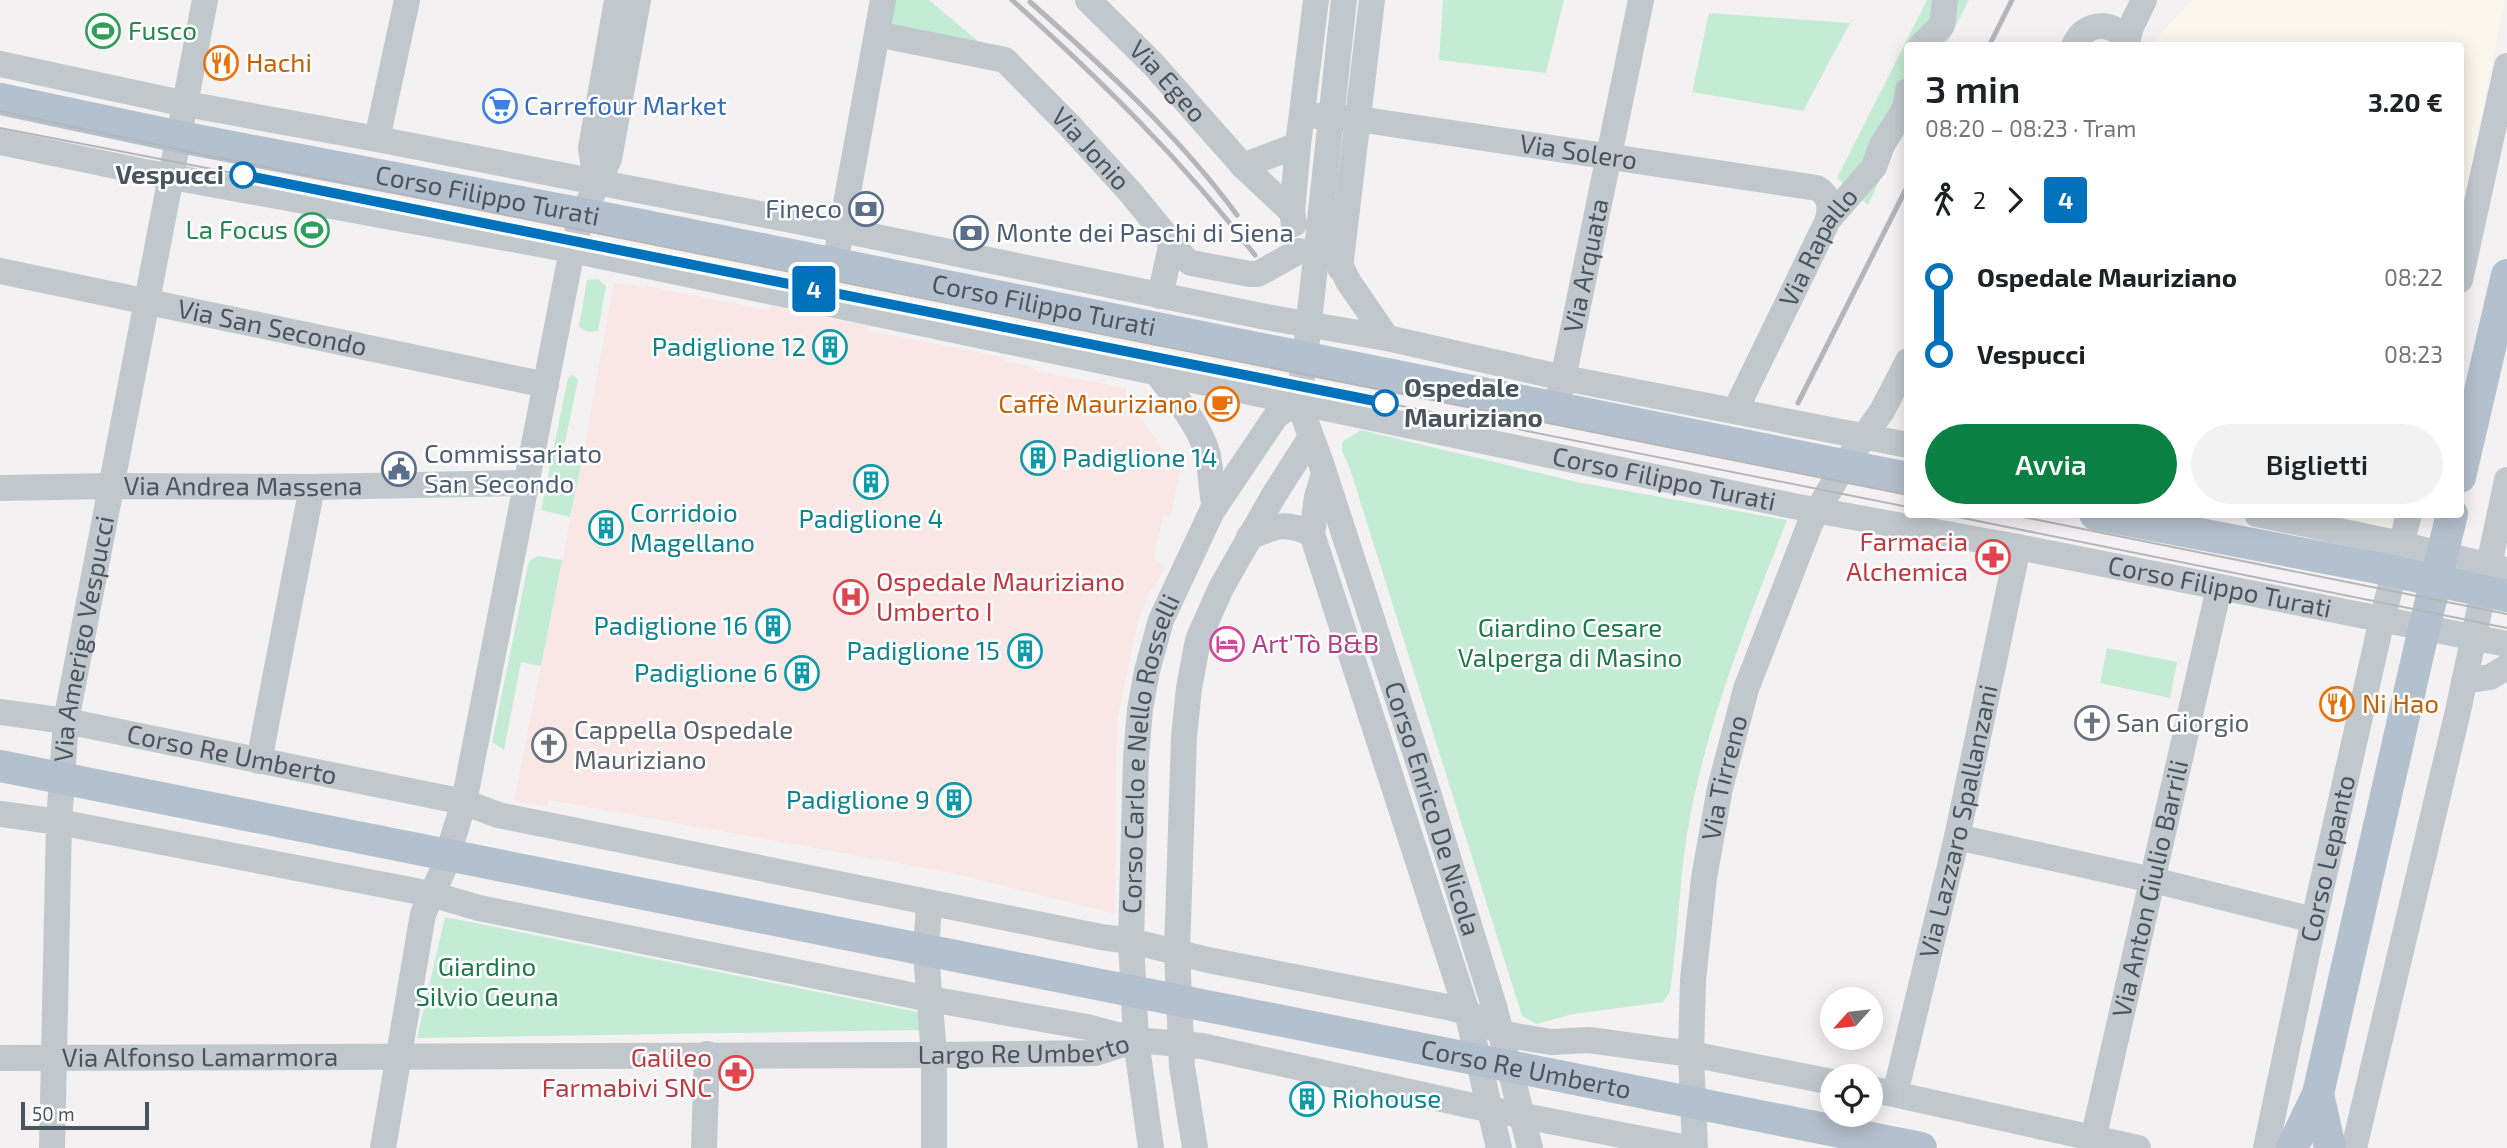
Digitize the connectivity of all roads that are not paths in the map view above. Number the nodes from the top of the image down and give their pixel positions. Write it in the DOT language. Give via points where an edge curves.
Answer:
graph roads {
  1 [pos="205,0"];
  2 [pos="407,0"];
  3 [pos="618,0"];
  4 [pos="638,0"];
  5 [pos="883,0"];
  6 [pos="1088,0"];
  7 [pos="1316,0"];
  8 [pos="1345,0"];
  9 [pos="1372,0"];
  10 [pos="1641,0"];
  11 [pos="1945,0"];
  12 [pos="2126,0"];
  13 [pos="2144,0"];
  14 [pos="2096,26"];
  15 [pos="877,34"];
  16 [pos="1925,42"];
  17 [pos="2076,42"];
  18 [pos="2126,42"];
  19 [pos="2128,42"];
  20 [pos="0,64"];
  21 [pos="2507,66"];
  22 [pos="0,99"];
  23 [pos="186,104"];
  24 [pos="1904,110"];
  25 [pos="1303,115"];
  26 [pos="1345,118"];
  27 [pos="180,136"];
  28 [pos="377,139"];
  29 [pos="0,142"];
  30 [pos="1298,145"];
  31 [pos="1608,156"];
  32 [pos="1243,166"];
  33 [pos="171,176"];
  34 [pos="596,183"];
  35 [pos="1292,212"];
  36 [pos="583,214"];
  37 [pos="1321,216"];
  38 [pos="1828,220"];
  39 [pos="842,230"];
  40 [pos="1172,242"];
  41 [pos="1339,248"];
  42 [pos="572,250"];
  43 [pos="1299,251"];
  44 [pos="2464,262"];
  45 [pos="835,264"];
  46 [pos="0,271"];
  47 [pos="2507,275"];
  48 [pos="1313,284"];
  49 [pos="1160,296"];
  50 [pos="149,303"];
  51 [pos="1308,325"];
  52 [pos="1387,338"];
  53 [pos="1305,358"];
  54 [pos="1904,369"];
  55 [pos="1156,372"];
  56 [pos="1564,378"];
  57 [pos="546,385"];
  58 [pos="2470,389"];
  59 [pos="1298,401"];
  60 [pos="1557,409"];
  61 [pos="1735,411"];
  62 [pos="1865,436"];
  63 [pos="1311,437"];
  64 [pos="2464,442"];
  65 [pos="1904,444"];
  66 [pos="1844,465"];
  67 [pos="1324,474"];
  68 [pos="1904,477"];
  69 [pos="2507,480"];
  70 [pos="527,483"];
  71 [pos="112,486"];
  72 [pos="312,487"];
  73 [pos="0,488"];
  74 [pos="1215,507"];
  75 [pos="1818,510"];
  76 [pos="2504,513"];
  77 [pos="2123,518"];
  78 [pos="2270,518"];
  79 [pos="2408,518"];
  80 [pos="2451,518"];
  81 [pos="1312,534"];
  82 [pos="1249,537"];
  83 [pos="2018,547"];
  84 [pos="2399,558"];
  85 [pos="2439,568"];
  86 [pos="2496,581"];
  87 [pos="2219,588"];
  88 [pos="2383,618"];
  89 [pos="2424,626"];
  90 [pos="2473,638"];
  91 [pos="2507,644"];
  92 [pos="2507,667"];
  93 [pos="2464,681"];
  94 [pos="0,712"];
  95 [pos="66,722"];
  96 [pos="259,761"];
  97 [pos="0,766"];
  98 [pos="62,777"];
  99 [pos="464,802"];
  100 [pos="0,814"];
  101 [pos="59,822"];
  102 [pos="1957,837"];
  103 [pos="447,854"];
  104 [pos="2154,880"];
  105 [pos="431,894"];
  106 [pos="929,903"];
  107 [pos="2314,920"];
  108 [pos="1130,940"];
  109 [pos="926,951"];
  110 [pos="1177,952"];
  111 [pos="1132,991"];
  112 [pos="930,999"];
  113 [pos="1178,1000"];
  114 [pos="1467,1012"];
  115 [pos="1501,1033"];
  116 [pos="1136,1040"];
  117 [pos="1180,1042"];
  118 [pos="707,1054"];
  119 [pos="1691,1054"];
  120 [pos="934,1055"];
  121 [pos="399,1056"];
  122 [pos="0,1058"];
  123 [pos="54,1058"];
  124 [pos="1479,1060"];
  125 [pos="1511,1068"];
  126 [pos="1820,1080"];
  127 [pos="1883,1091"];
  128 [pos="2318,1094"];
  129 [pos="1692,1102"];
  130 [pos="1491,1109"];
  131 [pos="1522,1115"];
  132 [pos="2091,1143"];
  133 [pos="52,1148"];
  134 [pos="383,1148"];
  135 [pos="704,1148"];
  136 [pos="934,1148"];
  137 [pos="1151,1148"];
  138 [pos="1195,1148"];
  139 [pos="1499,1148"];
  140 [pos="1530,1148"];
  141 [pos="1688,1148"];
  142 [pos="1695,1148"];
  143 [pos="1921,1148"];
  144 [pos="2138,1148"];
  145 [pos="2266,1148"];
  146 [pos="2292,1148"];
  147 [pos="2330,1148"];
  148 [pos="2354,1148"];
  1 -- 23 [label="street"];
  2 -- 28 [label="street, Corso Filippo Turati"];
  3 -- 34 [label="street" via="592,148"];
  4 -- 34 [label="street" via="608,159"];
  5 -- 15 [label="street"];
  6 -- 32 [label="street, Via Egeo" via="1162,74"];
  7 -- 25 [label="street"];
  8 -- 26 [label="street"];
  9 -- 26 [label="street"];
  10 -- 31 [label="street, Via Arquata"];
  11 -- 16 [label="street" via="1942,25"];
  12 -- 14 [label="street"];
  13 -- 19 [label="street"];
  14 -- 17 [label="street" via="2080,34"];
  14 -- 18 [label="street" via="2114,28"];
  15 -- 39 [label="street"];
  15 -- 40 [label="street, Via Jonio" via="1005,60"];
  20 -- 23 [label="street, Corso Filippo Turati"];
  21 -- 44 [label="street"];
  22 -- 27 [label="main road, Corso Filippo Turati"];
  23 -- 27 [label="street"];
  23 -- 28 [label="street, Corso Filippo Turati"];
  24 -- 38 [label="street, Via Rapallo" via="1874,167"];
  25 -- 26 [label="street, Via Solero"];
  25 -- 30 [label="street"];
  26 -- 31 [label="street, Via Solero"];
  26 -- 37 [label="street"];
  26 -- 41 [label="street"];
  27 -- 33 [label="street, Via Amerigo Vespucci"];
  27 -- 36 [label="main road, Corso Filippo Turati"];
  28 -- 34 [label="street, Corso Filippo Turati"];
  29 -- 33 [label="street, Corso Filippo Turati"];
  30 -- 32 [label="street"];
  30 -- 35 [label="street"];
  31 -- 38 [label="street, Via Solero" via="1817,188 1829,199"];
  31 -- 56 [label="street, Via Arquata"];
  32 -- 35 [label="street, Via Egeo"];
  33 -- 42 [label="street, Corso Filippo Turati"];
  33 -- 50 [label="street, Via Amerigo Vespucci"];
  34 -- 36 [label="street"];
  34 -- 39 [label="street, Corso Filippo Turati"];
  35 -- 43 [label="street"];
  36 -- 42 [label="street"];
  36 -- 45 [label="main road, Corso Filippo Turati"];
  37 -- 41 [label="street"];
  37 -- 48 [label="street"];
  38 -- 61 [label="street, Via Rapallo"];
  39 -- 45 [label="street"];
  39 -- 49 [label="street, Corso Filippo Turati"];
  40 -- 43 [label="street, Via Jonio" via="1191,263 1250,274"];
  40 -- 49 [label="street"];
  41 -- 48 [label="street"];
  41 -- 52 [label="street"];
  42 -- 55 [label="street, Corso Filippo Turati"];
  42 -- 57 [label="street"];
  43 -- 48 [label="street"];
  45 -- 53 [label="main road, Corso Filippo Turati"];
  46 -- 50 [label="street, Via San Secondo"];
  47 -- 58 [label="main road"];
  48 -- 51 [label="street"];
  49 -- 51 [label="street, Corso Filippo Turati"];
  50 -- 57 [label="street, Via San Secondo"];
  50 -- 71 [label="street, Via Amerigo Vespucci"];
  51 -- 52 [label="street, Corso Filippo Turati"];
  51 -- 53 [label="street"];
  52 -- 56 [label="street, Corso Filippo Turati"];
  53 -- 59 [label="street"];
  53 -- 60 [label="main road, Corso Filippo Turati"];
  54 -- 62 [label="street, Via Tirreno"];
  55 -- 59 [label="street, Corso Filippo Turati"];
  55 -- 74 [label="street" via="1207,452"];
  56 -- 60 [label="street, Via Arquata"];
  56 -- 61 [label="street, Corso Filippo Turati"];
  57 -- 70 [label="street"];
  58 -- 64 [label="main road"];
  59 -- 63 [label="street"];
  59 -- 74 [label="street, Corso Carlo e Nello Rosselli" via="1276,416"];
  59 -- 75 [label="street, Corso Filippo Turati"];
  60 -- 66 [label="main road, Corso Filippo Turati"];
  61 -- 62 [label="street, Corso Filippo Turati"];
  62 -- 65 [label="street, Corso Filippo Turati"];
  62 -- 66 [label="street, Via Tirreno"];
  63 -- 67 [label="street, Corso Enrico De Nicola"];
  63 -- 82 [label="street, Corso Carlo e Nello Rosselli"];
  66 -- 68 [label="main road, Corso Filippo Turati"];
  66 -- 75 [label="street, Via Tirreno"];
  67 -- 81 [label="street, Corso Enrico De Nicola"];
  67 -- 115 [label="street, Corso Enrico De Nicola" via="1422,770"];
  69 -- 76 [label="street"];
  70 -- 72 [label="street, Via Andrea Massena"];
  70 -- 99 [label="street"];
  71 -- 72 [label="street, Via Andrea Massena"];
  71 -- 73 [label="street, Via Andrea Massena"];
  71 -- 95 [label="street, Via Amerigo Vespucci"];
  72 -- 96 [label="street"];
  74 -- 108 [label="street, Corso Carlo e Nello Rosselli" via="1161,620 1147,671 1136,757"];
  75 -- 83 [label="street, Corso Filippo Turati"];
  75 -- 119 [label="street, Via Tirreno" via="1746,689 1720,788 1702,891"];
  76 -- 86 [label="street"];
  77 -- 84 [label="main road, Corso Filippo Turati"];
  78 -- 84 [label="street, Corso Filippo Turati"];
  79 -- 84 [label="street, Corso Lepanto"];
  80 -- 85 [label="main road, Corso Lepanto"];
  81 -- 82 [label="street" via="1288,525"];
  81 -- 114 [label="street, Corso Enrico De Nicola"];
  82 -- 110 [label="street, Corso Carlo e Nello Rosselli" via="1198,640 1189,688"];
  83 -- 87 [label="street, Corso Filippo Turati"];
  83 -- 102 [label="street, Via Lazzaro Spallanzani"];
  84 -- 85 [label="main road, Corso Filippo Turati"];
  84 -- 88 [label="street, Corso Lepanto"];
  85 -- 86 [label="main road, Corso Filippo Turati"];
  85 -- 89 [label="main road, Corso Lepanto"];
  86 -- 90 [label="street"];
  87 -- 88 [label="street, Corso Filippo Turati"];
  87 -- 104 [label="street, Via Anton Giulio Barrili"];
  88 -- 89 [label="street, Corso Filippo Turati"];
  88 -- 107 [label="street, Corso Lepanto"];
  89 -- 90 [label="street, Corso Filippo Turati"];
  89 -- 128 [label="main road, Corso Lepanto"];
  90 -- 91 [label="street, Corso Filippo Turati"];
  90 -- 93 [label="street"];
  92 -- 93 [label="street" via="2490,677"];
  93 -- 148 [label="street"];
  94 -- 95 [label="street, Corso Re Umberto"];
  95 -- 96 [label="street, Corso Re Umberto"];
  95 -- 98 [label="street, Via Amerigo Vespucci"];
  96 -- 99 [label="street, Corso Re Umberto"];
  97 -- 98 [label="main road, Corso Re Umberto"];
  98 -- 101 [label="street, Via Amerigo Vespucci"];
  98 -- 103 [label="main road, Corso Re Umberto"];
  99 -- 103 [label="street"];
  99 -- 106 [label="street" via="498,815"];
  100 -- 101 [label="street"];
  101 -- 105 [label="street"];
  101 -- 123 [label="street, Via Amerigo Vespucci"];
  102 -- 104 [label="street"];
  102 -- 127 [label="street, Via Lazzaro Spallanzani"];
  103 -- 105 [label="street"];
  103 -- 109 [label="main road, Largo Re Umberto"];
  104 -- 107 [label="street"];
  104 -- 132 [label="street, Via Anton Giulio Barrili"];
  105 -- 112 [label="street, Largo Re Umberto" via="480,908"];
  105 -- 121 [label="street" via="423,915"];
  106 -- 108 [label="street"];
  106 -- 109 [label="street"];
  107 -- 145 [label="street, Corso Lepanto"];
  108 -- 110 [label="street, Corso Re Umberto"];
  108 -- 111 [label="street, Corso Carlo e Nello Rosselli"];
  109 -- 111 [label="main road, Largo Re Umberto"];
  109 -- 112 [label="street"];
  110 -- 113 [label="street, Corso Carlo e Nello Rosselli"];
  110 -- 114 [label="street, Corso Re Umberto"];
  111 -- 113 [label="main road, Corso Re Umberto"];
  111 -- 116 [label="street, Corso Carlo e Nello Rosselli"];
  112 -- 116 [label="street, Largo Re Umberto"];
  112 -- 120 [label="street"];
  113 -- 117 [label="street, Corso Carlo e Nello Rosselli"];
  113 -- 124 [label="main road, Corso Re Umberto"];
  114 -- 115 [label="street, Corso Re Umberto"];
  114 -- 124 [label="street, Corso Enrico De Nicola"];
  115 -- 119 [label="street, Corso Re Umberto"];
  115 -- 125 [label="street, Corso Enrico De Nicola"];
  116 -- 117 [label="street, Corso Re Umberto"];
  116 -- 120 [label="street, Largo Re Umberto" via="1096,1053"];
  116 -- 137 [label="street, Corso Carlo e Nello Rosselli"];
  117 -- 130 [label="street, Corso Re Umberto"];
  117 -- 138 [label="street, Corso Carlo e Nello Rosselli"];
  118 -- 120 [label="street, Largo Re Umberto"];
  118 -- 121 [label="street, Largo Re Umberto"];
  118 -- 135 [label="street"];
  119 -- 126 [label="street, Corso Re Umberto"];
  119 -- 129 [label="street, Via Tirreno"];
  120 -- 136 [label="street"];
  121 -- 123 [label="street, Via Alfonso Lamarmora"];
  121 -- 134 [label="street"];
  122 -- 123 [label="street, Via Alfonso Lamarmora"];
  123 -- 133 [label="street, Via Amerigo Vespucci"];
  124 -- 125 [label="main road, Corso Re Umberto"];
  124 -- 130 [label="street, Corso Enrico De Nicola"];
  125 -- 129 [label="main road, Corso Re Umberto"];
  125 -- 131 [label="street, Corso Enrico De Nicola"];
  127 -- 132 [label="street"];
  128 -- 146 [label="main road, Corso Lepanto"];
  128 -- 147 [label="main road, Corso Lepanto"];
  129 -- 142 [label="street, Via Tirreno"];
  129 -- 143 [label="main road, Corso Re Umberto"];
  130 -- 131 [label="street, Corso Re Umberto"];
  130 -- 139 [label="street, Corso Enrico De Nicola"];
  131 -- 140 [label="street, Corso Enrico De Nicola"];
  131 -- 141 [label="street, Corso Re Umberto"];
  132 -- 144 [label="street"];
}
